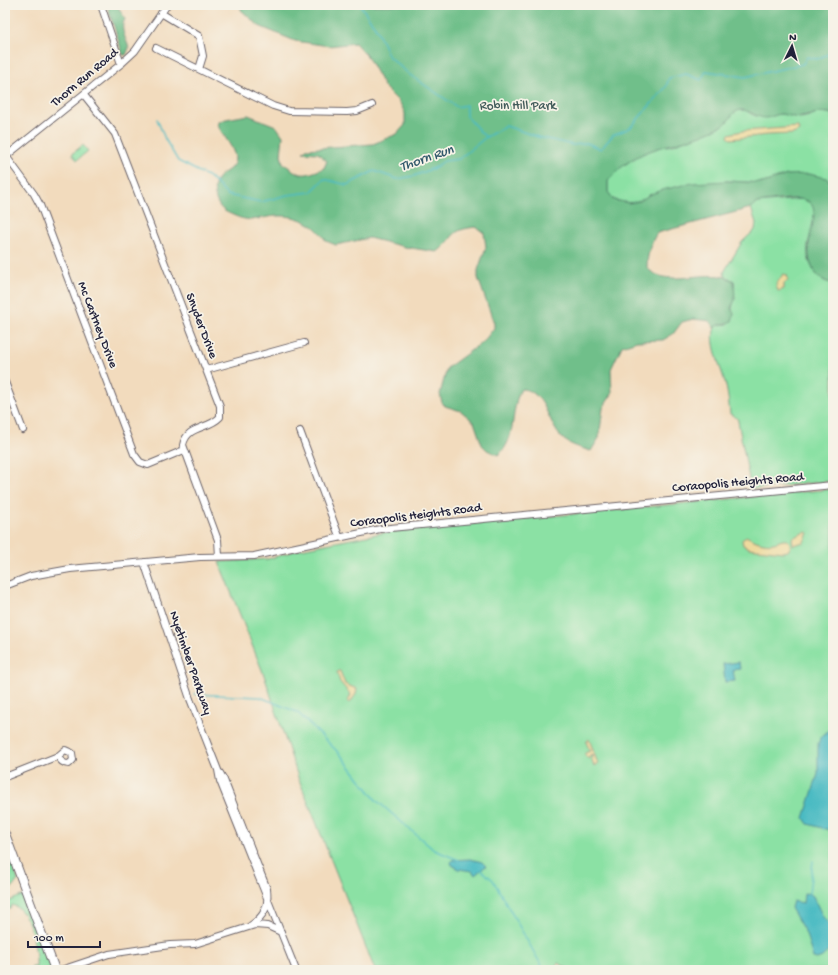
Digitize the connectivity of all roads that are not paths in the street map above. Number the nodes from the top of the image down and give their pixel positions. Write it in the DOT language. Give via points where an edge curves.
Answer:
graph roads {
  1 [pos="101,5"];
  2 [pos="167,5"];
  3 [pos="161,13"];
  4 [pos="156,48"];
  5 [pos="121,64"];
  6 [pos="199,70"];
  7 [pos="84,94"];
  8 [pos="372,105"];
  9 [pos="6,156"];
  10 [pos="304,343"];
  11 [pos="206,370"];
  12 [pos="5,382"];
  13 [pos="23,430"];
  14 [pos="300,431"];
  15 [pos="184,450"];
  16 [pos="833,485"];
  17 [pos="339,536"];
  18 [pos="219,556"];
  19 [pos="144,562"];
  20 [pos="5,586"];
  21 [pos="58,756"];
  22 [pos="5,777"];
  23 [pos="5,834"];
  24 [pos="268,896"];
  25 [pos="249,926"];
  26 [pos="281,932"];
  27 [pos="55,970"];
  28 [pos="61,970"];
  29 [pos="296,970"];
  1 -- 5 [label="street"];
  2 -- 3 [label="street, Thorn Run Road"];
  3 -- 5 [label="street, Thorn Run Road" via="135,51"];
  3 -- 6 [label="street" via="198,36 203,56"];
  4 -- 6 [label="street"];
  5 -- 7 [label="street, Thorn Run Road"];
  6 -- 8 [label="street" via="273,106 289,111 357,111"];
  7 -- 9 [label="street, Thorn Run Road"];
  7 -- 11 [label="street, Snyder Drive" via="115,134"];
  9 -- 15 [label="street, Mc Cartney Drive" via="40,205 134,454 140,462 148,465"];
  10 -- 11 [label="street"];
  11 -- 15 [label="street, Snyder Drive" via="220,406 220,417 187,434"];
  12 -- 13 [label="street"];
  14 -- 17 [label="street"];
  15 -- 18 [label="street" via="216,534"];
  16 -- 17 [label="street, Coraopolis Heights Road" via="425,524"];
  17 -- 18 [label="street, Coraopolis Heights Road" via="254,556"];
  18 -- 19 [label="street, Coraopolis Heights Road"];
  19 -- 20 [label="street, Coraopolis Heights Road" via="37,574"];
  19 -- 24 [label="street, Nyetimber Parkway" via="190,699 236,808"];
  21 -- 22 [label="street"];
  23 -- 27 [label="main road"];
  24 -- 25 [label="street" via="264,913"];
  24 -- 26 [label="street, Nyetimber Parkway"];
  25 -- 26 [label="street" via="268,926"];
  25 -- 28 [label="street" via="200,943 108,954"];
  26 -- 29 [label="street, Nyetimber Parkway"];
}
